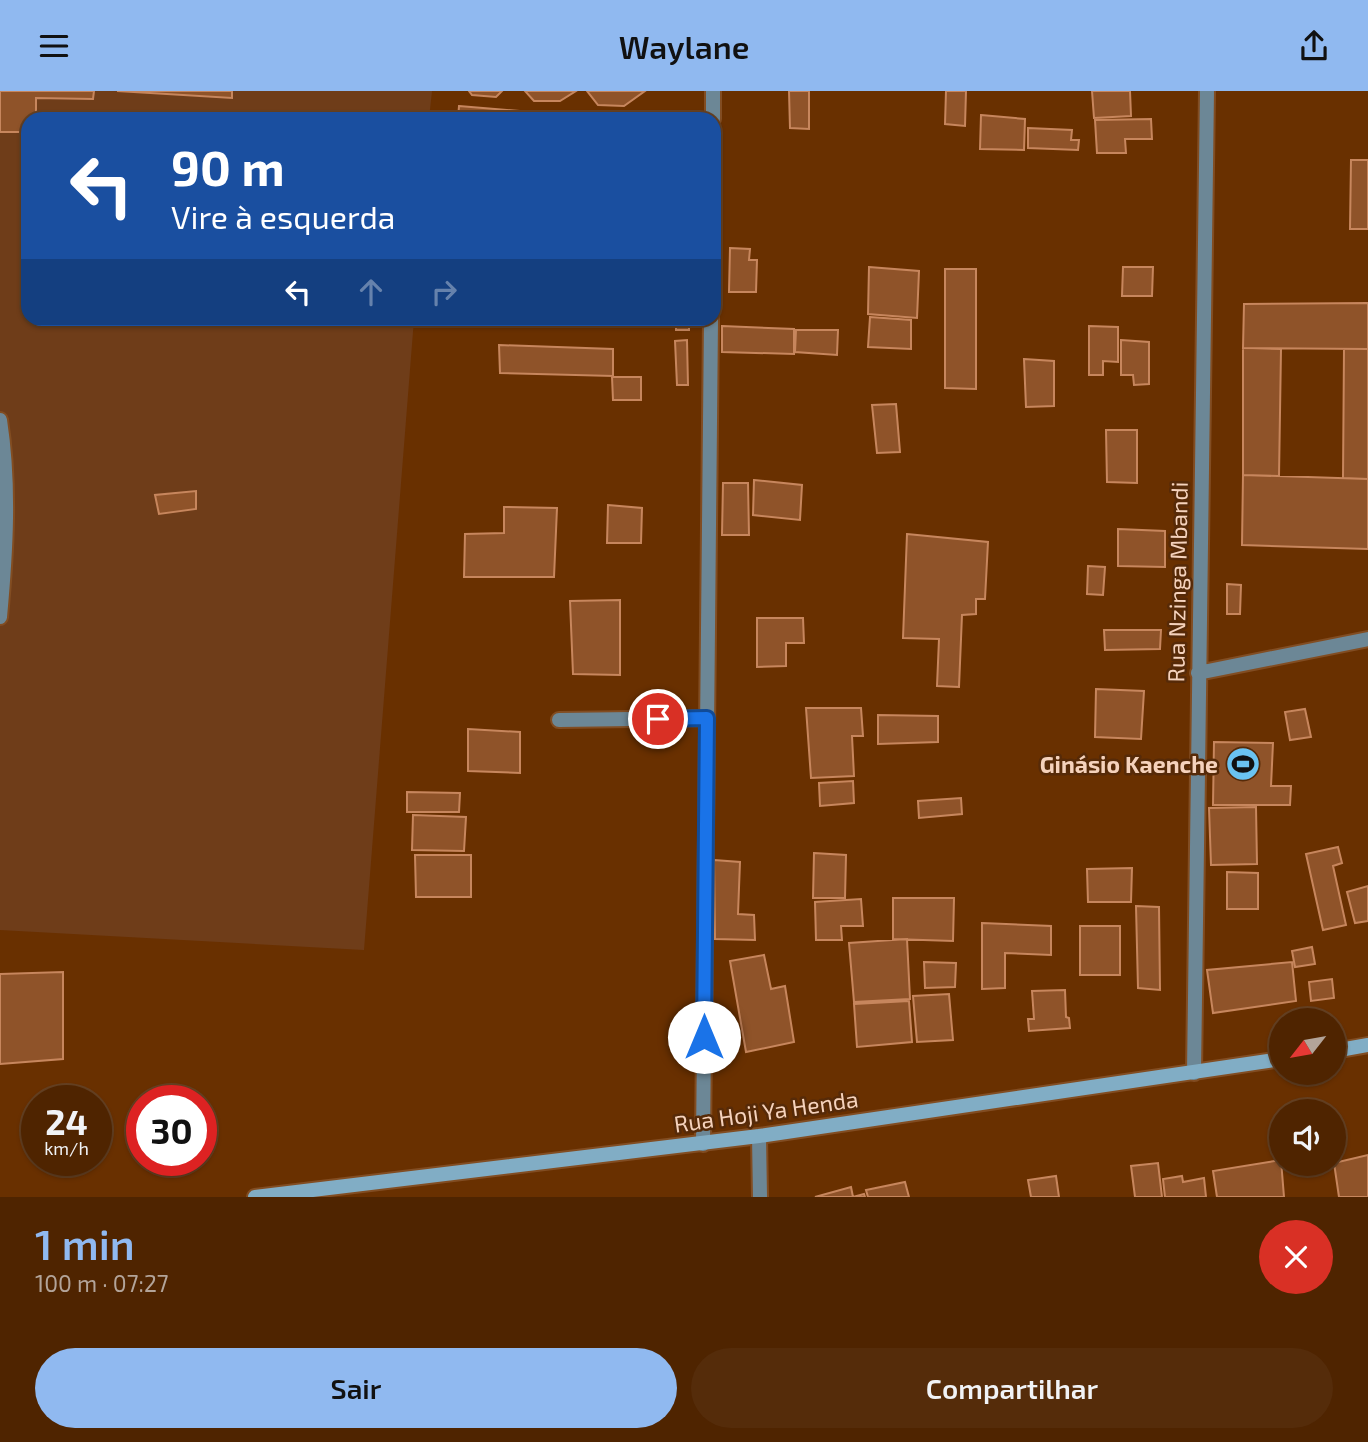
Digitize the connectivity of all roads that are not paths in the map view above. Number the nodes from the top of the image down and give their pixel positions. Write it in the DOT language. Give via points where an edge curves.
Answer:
graph roads {
  1 [pos="713,91"];
  2 [pos="1207,91"];
  3 [pos="713,112"];
  4 [pos="711,326"];
  5 [pos="0,420"];
  6 [pos="2,447"];
  7 [pos="0,617"];
  8 [pos="1368,639"];
  9 [pos="1198,673"];
  10 [pos="707,718"];
  11 [pos="559,720"];
  12 [pos="1368,1045"];
  13 [pos="1346,1049"];
  14 [pos="1269,1061"];
  15 [pos="1194,1073"];
  16 [pos="759,1136"];
  17 [pos="703,1144"];
  18 [pos="256,1197"];
  19 [pos="760,1197"];
  1 -- 3 [label="street"];
  2 -- 9 [label="street, Rua Nzinga Mbandi"];
  4 -- 10 [label="street"];
  5 -- 6 [label="street"];
  6 -- 7 [label="street" via="6,548"];
  8 -- 9 [label="street"];
  9 -- 15 [label="street, Rua Nzinga Mbandi"];
  10 -- 11 [label="street"];
  10 -- 17 [label="street"];
  12 -- 13 [label="main road"];
  14 -- 15 [label="main road, Rua Hoji Ya Henda"];
  15 -- 16 [label="main road, Rua Hoji Ya Henda"];
  16 -- 17 [label="main road, Rua Hoji Ya Henda"];
  16 -- 19 [label="street"];
  17 -- 18 [label="main road, Rua Hoji Ya Henda"];
}
